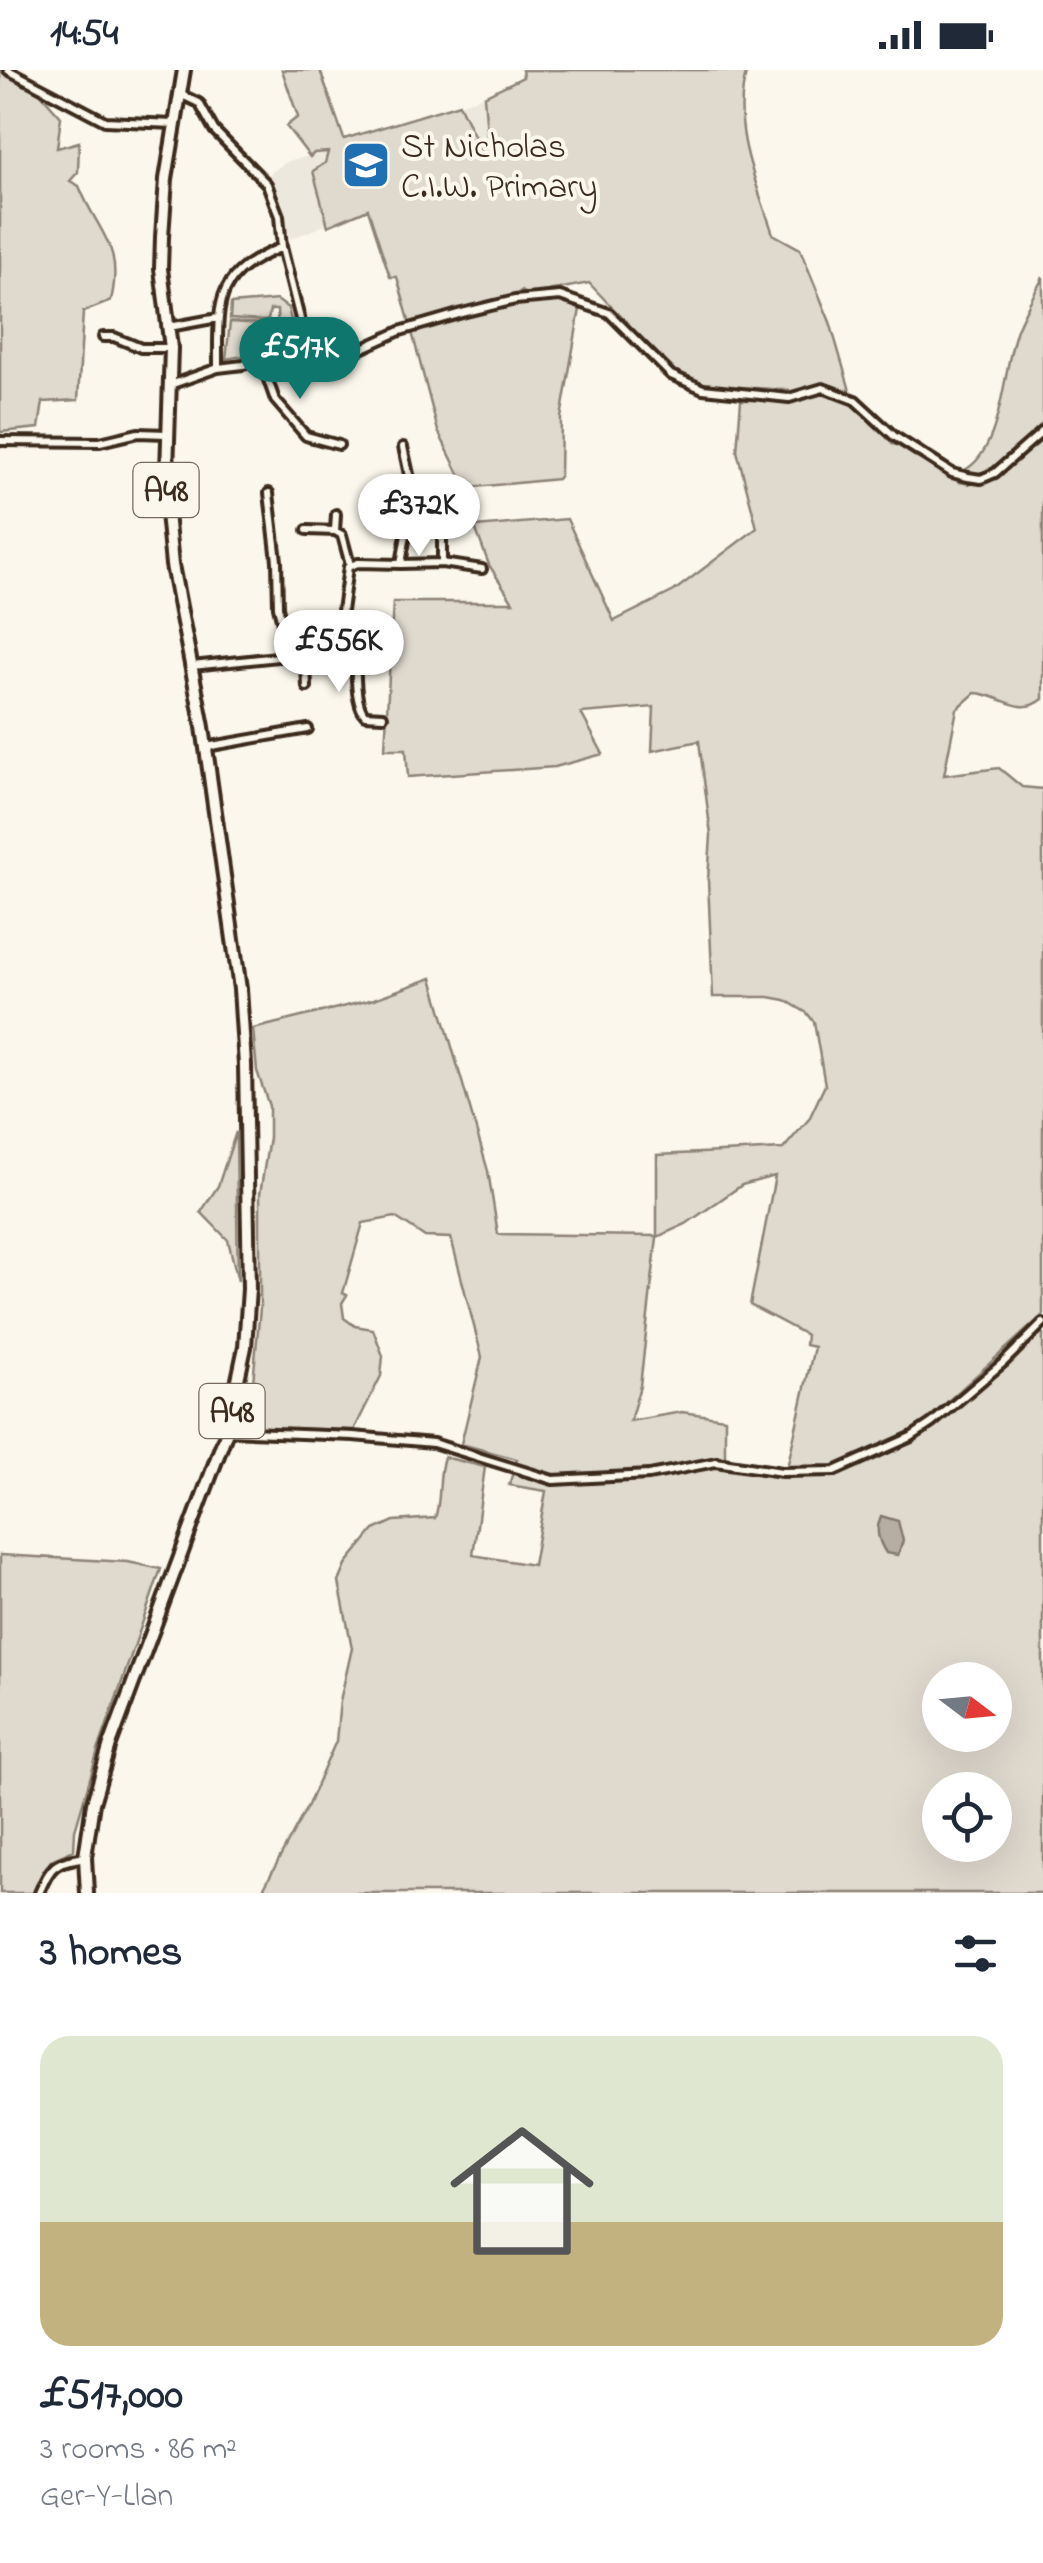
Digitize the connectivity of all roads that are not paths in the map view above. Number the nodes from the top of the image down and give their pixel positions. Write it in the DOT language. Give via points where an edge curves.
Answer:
graph roads {
  1 [pos="8,70"];
  2 [pos="184,70"];
  3 [pos="180,94"];
  4 [pos="176,124"];
  5 [pos="282,247"];
  6 [pos="218,318"];
  7 [pos="169,327"];
  8 [pos="103,337"];
  9 [pos="307,347"];
  10 [pos="171,348"];
  11 [pos="261,360"];
  12 [pos="218,368"];
  13 [pos="170,384"];
  14 [pos="1043,431"];
  15 [pos="167,434"];
  16 [pos="0,441"];
  17 [pos="340,445"];
  18 [pos="403,448"];
  19 [pos="444,489"];
  20 [pos="269,493"];
  21 [pos="413,493"];
  22 [pos="336,514"];
  23 [pos="307,530"];
  24 [pos="335,531"];
  25 [pos="442,535"];
  26 [pos="401,564"];
  27 [pos="442,564"];
  28 [pos="350,566"];
  29 [pos="482,569"];
  30 [pos="340,626"];
  31 [pos="288,630"];
  32 [pos="358,630"];
  33 [pos="388,632"];
  34 [pos="284,654"];
  35 [pos="192,666"];
  36 [pos="307,686"];
  37 [pos="383,716"];
  38 [pos="308,729"];
  39 [pos="206,746"];
  40 [pos="1043,1324"];
  41 [pos="227,1431"];
  42 [pos="84,1857"];
  43 [pos="39,1893"];
  44 [pos="87,1893"];
  1 -- 4 [label="street" via="105,121"];
  2 -- 3 [label="main road, A48"];
  3 -- 4 [label="main road, A48"];
  3 -- 5 [label="street" via="199,104 214,130 268,184"];
  4 -- 7 [label="main road, A48" via="162,237"];
  5 -- 6 [label="street" via="234,274"];
  5 -- 9 [label="street"];
  6 -- 7 [label="street"];
  6 -- 12 [label="street"];
  7 -- 10 [label="main road, A48"];
  8 -- 10 [label="street"];
  9 -- 11 [label="street"];
  9 -- 14 [label="street" via="334,356 462,313 560,296 609,312 671,375 703,389 789,398 823,388 855,400 894,436 968,478 995,473"];
  10 -- 13 [label="main road, A48"];
  11 -- 12 [label="street"];
  11 -- 17 [label="street" via="275,400 306,436"];
  12 -- 13 [label="street"];
  13 -- 15 [label="main road, A48"];
  15 -- 16 [label="street" via="100,442"];
  15 -- 35 [label="main road, A48" via="170,552"];
  18 -- 21 [label="street"];
  19 -- 21 [label="street"];
  20 -- 31 [label="street" via="278,607"];
  21 -- 26 [label="street"];
  22 -- 24 [label="street"];
  23 -- 24 [label="street"];
  24 -- 28 [label="street" via="344,538"];
  25 -- 27 [label="street"];
  26 -- 27 [label="street"];
  26 -- 28 [label="street"];
  27 -- 29 [label="street"];
  28 -- 30 [label="street"];
  30 -- 31 [label="street"];
  30 -- 32 [label="street"];
  31 -- 34 [label="street"];
  32 -- 33 [label="street"];
  32 -- 37 [label="street" via="359,707 365,715"];
  34 -- 35 [label="street"];
  34 -- 36 [label="street" via="302,658"];
  35 -- 39 [label="main road, A48"];
  38 -- 39 [label="street"];
  39 -- 41 [label="main road, A48" via="246,1065 249,1301"];
  40 -- 41 [label="street" via="932,1423 835,1471 716,1462 649,1475 554,1480 433,1443"];
  41 -- 42 [label="main road, A48" via="110,1745"];
  42 -- 43 [label="street" via="56,1862"];
  42 -- 44 [label="main road, A48"];
}
